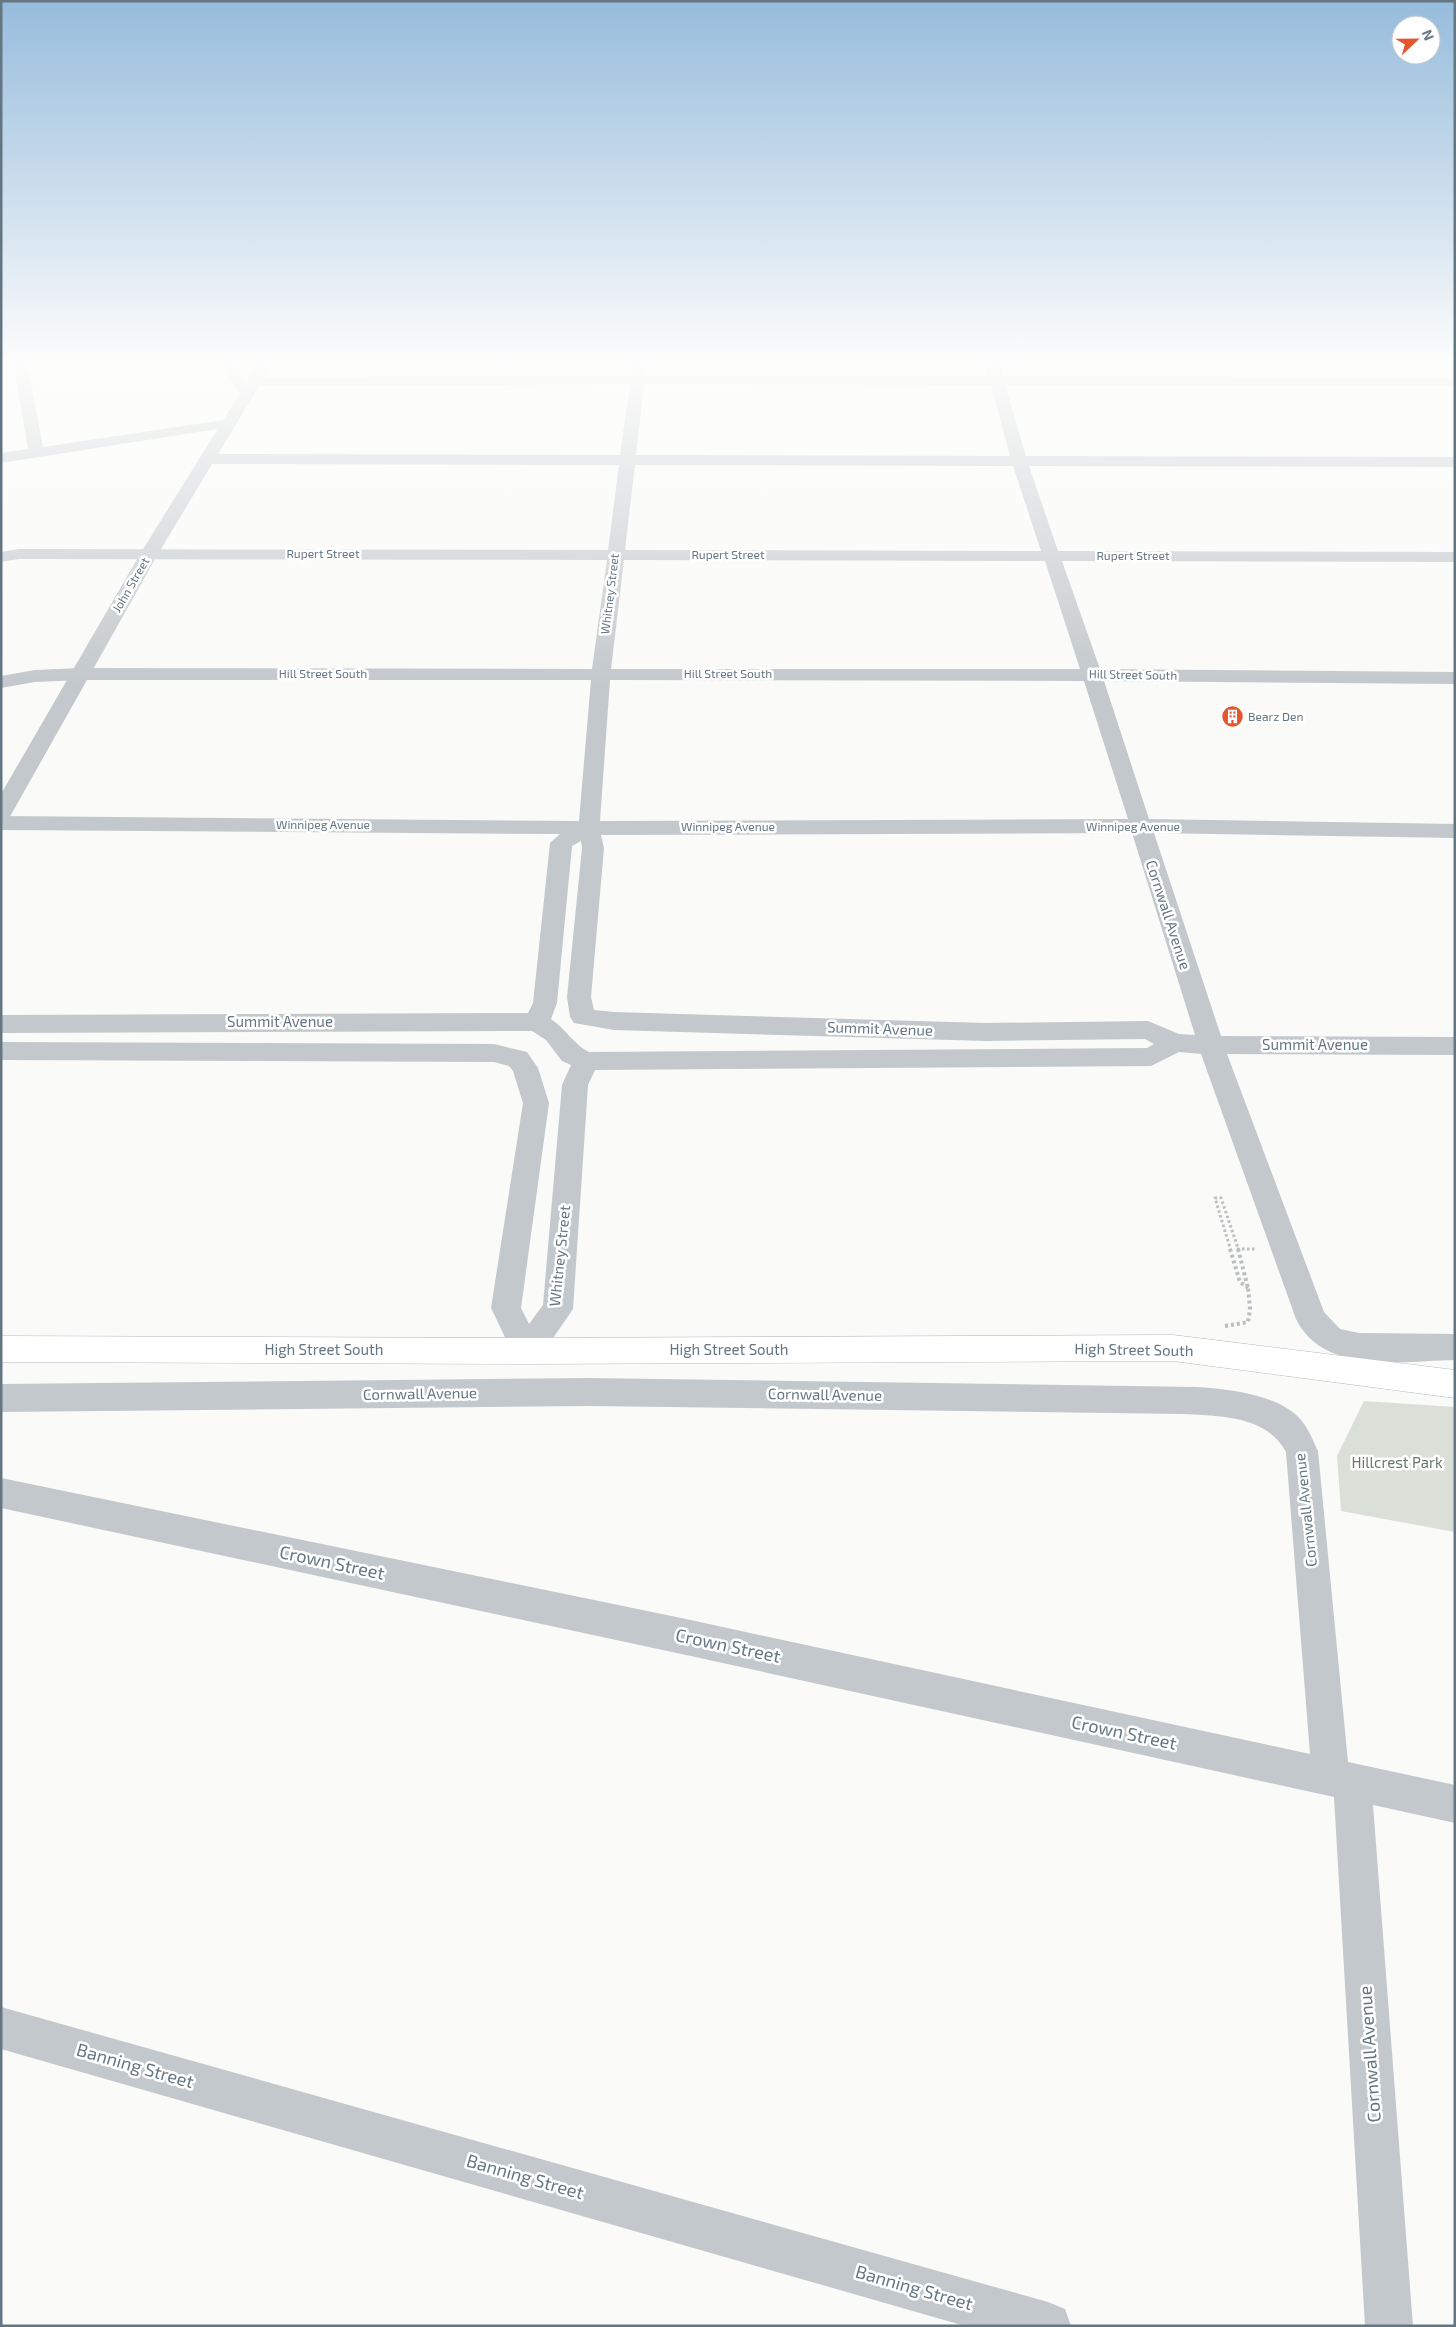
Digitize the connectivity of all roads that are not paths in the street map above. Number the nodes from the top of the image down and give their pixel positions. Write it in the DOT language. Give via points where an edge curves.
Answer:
graph roads {
  1 [pos="200,470"];
  2 [pos="625,470"];
  3 [pos="1022,470"];
  4 [pos="149,554"];
  5 [pos="614,554"];
  6 [pos="1052,556"];
  7 [pos="1,557"];
  8 [pos="1455,557"];
  9 [pos="80,674"];
  10 [pos="601,674"];
  11 [pos="1092,674"];
  12 [pos="1455,678"];
  13 [pos="1,682"];
  14 [pos="1,813"];
  15 [pos="1,823"];
  16 [pos="1140,826"];
  17 [pos="589,828"];
  18 [pos="1455,831"];
  19 [pos="541,1012"];
  20 [pos="583,1017"];
  21 [pos="1,1024"];
  22 [pos="986,1032"];
  23 [pos="1175,1043"];
  24 [pos="1211,1045"];
  25 [pos="1455,1046"];
  26 [pos="1,1051"];
  27 [pos="990,1059"];
  28 [pos="586,1061"];
  29 [pos="1455,1347"];
  30 [pos="1,1349"];
  31 [pos="528,1351"];
  32 [pos="1455,1384"];
  33 [pos="1,1398"];
  34 [pos="1,1493"];
  35 [pos="1341,1780"];
  36 [pos="1455,1804"];
  37 [pos="1,2028"];
  38 [pos="1048,2326"];
  39 [pos="1389,2326"];
  1 -- 4 [label="street, John Street"];
  2 -- 5 [label="street, Whitney Street"];
  3 -- 6 [label="street, Cornwall Avenue"];
  4 -- 5 [label="street, Rupert Street"];
  4 -- 7 [label="street, Rupert Street" via="19,554"];
  4 -- 9 [label="street, John Street"];
  5 -- 6 [label="street, Rupert Street"];
  5 -- 10 [label="street, Whitney Street"];
  6 -- 8 [label="street, Rupert Street"];
  6 -- 11 [label="street, Cornwall Avenue"];
  9 -- 10 [label="street, Hill Street South"];
  9 -- 13 [label="street, Hill Street South" via="35,676"];
  9 -- 14 [label="street, John Street"];
  10 -- 11 [label="street, Hill Street South"];
  10 -- 17 [label="street, Whitney Street"];
  11 -- 12 [label="street, Hill Street South"];
  11 -- 16 [label="street, Cornwall Avenue"];
  15 -- 17 [label="street, Winnipeg Avenue"];
  16 -- 17 [label="street, Winnipeg Avenue"];
  16 -- 18 [label="street, Winnipeg Avenue"];
  16 -- 24 [label="street, Cornwall Avenue"];
  17 -- 19 [label="street" via="561,843"];
  17 -- 20 [label="street, Whitney Street" via="593,848 580,996"];
  19 -- 21 [label="street, Summit Avenue"];
  19 -- 28 [label="street" via="571,1054"];
  20 -- 22 [label="street, Summit Avenue" via="614,1021"];
  22 -- 23 [label="street, Summit Avenue" via="1148,1030"];
  22 -- 27 [label="street"];
  23 -- 24 [label="street, Summit Avenue"];
  23 -- 27 [label="street, Summit Avenue" via="1152,1057"];
  24 -- 25 [label="street, Summit Avenue"];
  24 -- 29 [label="street, Cornwall Avenue" via="1311,1319 1321,1333 1335,1341 1360,1346"];
  26 -- 31 [label="street, Summit Avenue" via="494,1053 518,1059 536,1103 506,1308"];
  27 -- 28 [label="street, Summit Avenue"];
  28 -- 31 [label="street, Whitney Street" via="575,1085 558,1309"];
  30 -- 31 [label="main road, High Street South"];
  31 -- 32 [label="main road, High Street South" via="1173,1348"];
  33 -- 35 [label="street, Cornwall Avenue" via="589,1392 1182,1400 1248,1407 1271,1416 1289,1429 1302,1451"];
  34 -- 35 [label="street, Crown Street" via="686,1637"];
  35 -- 36 [label="street, Crown Street"];
  35 -- 39 [label="street, Cornwall Avenue"];
  37 -- 38 [label="street, Banning Street"];
}
